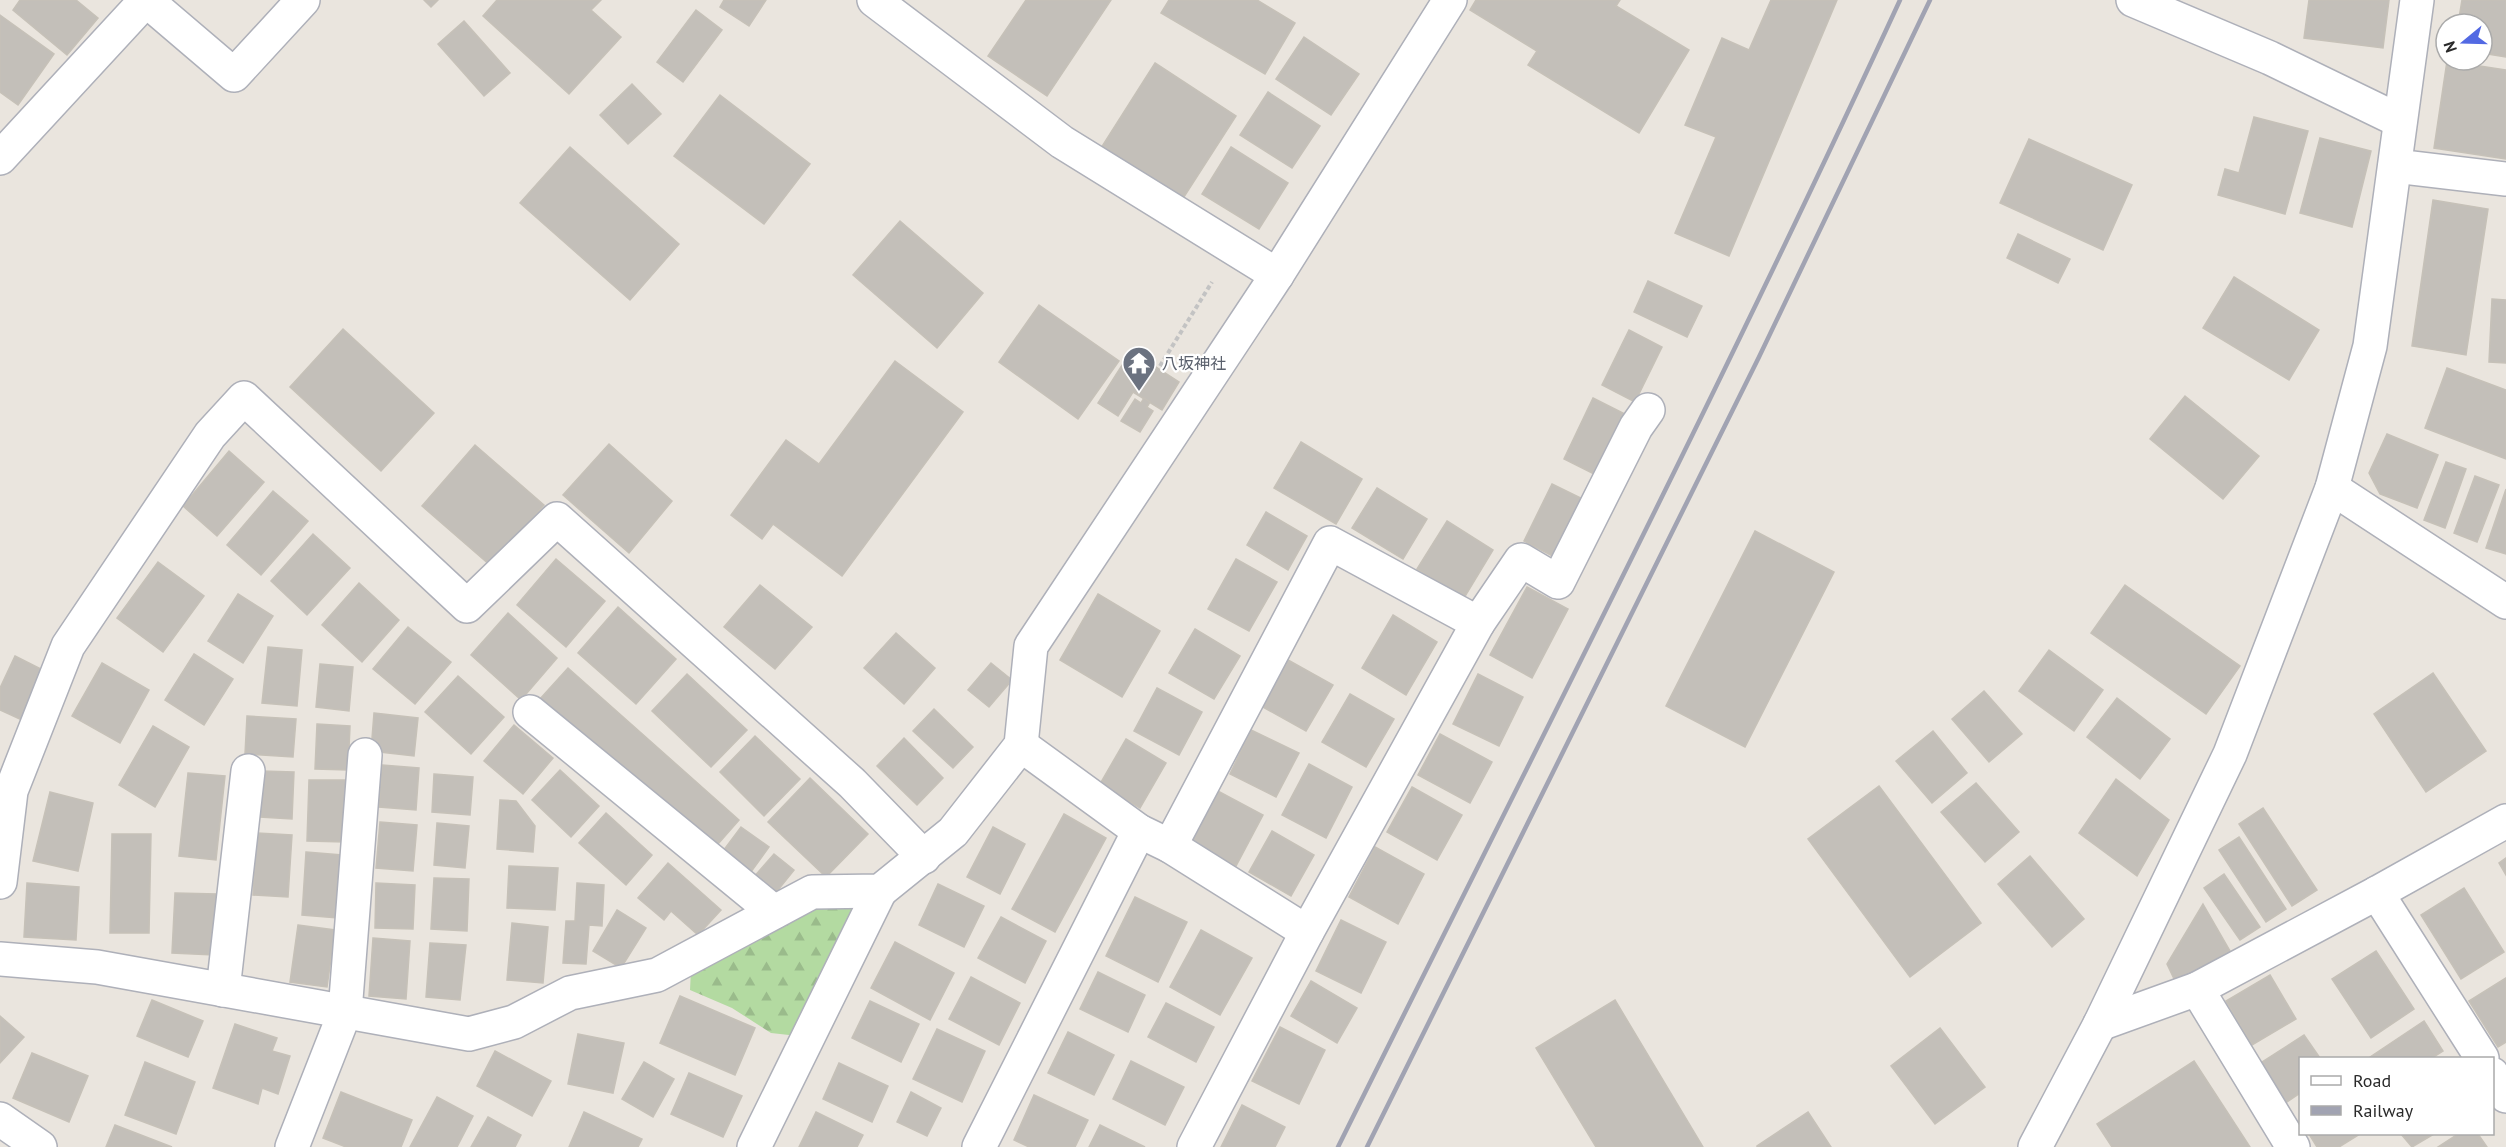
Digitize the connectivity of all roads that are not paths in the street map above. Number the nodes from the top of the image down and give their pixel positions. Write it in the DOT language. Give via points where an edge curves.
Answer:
graph roads {
  1 [pos="146,0"];
  2 [pos="303,0"];
  3 [pos="874,0"];
  4 [pos="1450,0"];
  5 [pos="2133,0"];
  6 [pos="2417,0"];
  7 [pos="2400,121"];
  8 [pos="0,158"];
  9 [pos="2395,166"];
  10 [pos="2506,179"];
  11 [pos="1277,275"];
  12 [pos="1648,410"];
  13 [pos="2332,488"];
  14 [pos="2506,602"];
  15 [pos="1478,623"];
  16 [pos="530,712"];
  17 [pos="1021,745"];
  18 [pos="365,755"];
  19 [pos="248,771"];
  20 [pos="2506,821"];
  21 [pos="1139,831"];
  22 [pos="1170,846"];
  23 [pos="924,857"];
  24 [pos="0,882"];
  25 [pos="880,891"];
  26 [pos="2377,894"];
  27 [pos="774,912"];
  28 [pos="1307,932"];
  29 [pos="0,959"];
  30 [pos="2197,989"];
  31 [pos="223,990"];
  32 [pos="345,1012"];
  33 [pos="2100,1024"];
  34 [pos="2481,1057"];
  35 [pos="2494,1076"];
  36 [pos="2506,1096"];
  37 [pos="0,1119"];
  38 [pos="40,1147"];
  39 [pos="292,1147"];
  40 [pos="754,1147"];
  41 [pos="979,1147"];
  42 [pos="1194,1147"];
  43 [pos="2035,1147"];
  44 [pos="2293,1147"];
  1 -- 2 [label="street" via="234,75"];
  1 -- 8 [label="street"];
  3 -- 11 [label="street" via="1062,142"];
  4 -- 11 [label="street"];
  5 -- 7 [label="street" via="2270,58"];
  6 -- 7 [label="street"];
  7 -- 9 [label="street"];
  9 -- 10 [label="street"];
  9 -- 13 [label="street" via="2370,346"];
  11 -- 17 [label="street" via="1031,646"];
  12 -- 15 [label="street" via="1636,426 1558,582 1521,560"];
  13 -- 14 [label="street"];
  13 -- 33 [label="street" via="2230,754"];
  15 -- 22 [label="street" via="1330,543"];
  15 -- 28 [label="street"];
  16 -- 27 [label="street"];
  17 -- 21 [label="street"];
  17 -- 23 [label="street" via="953,832"];
  18 -- 32 [label="street"];
  19 -- 31 [label="street"];
  20 -- 26 [label="street"];
  21 -- 22 [label="street"];
  21 -- 41 [label="street"];
  22 -- 28 [label="street"];
  23 -- 24 [label="street" via="852,783 557,519 467,606 244,398 210,435 68,646 11,791"];
  23 -- 25 [label="street"];
  25 -- 27 [label="street" via="812,892"];
  25 -- 40 [label="street"];
  26 -- 30 [label="street"];
  26 -- 34 [label="street"];
  27 -- 32 [label="street" via="657,975 570,993 514,1022 469,1034"];
  28 -- 42 [label="street"];
  29 -- 31 [label="street" via="97,967"];
  30 -- 33 [label="street"];
  30 -- 44 [label="street"];
  31 -- 32 [label="street"];
  32 -- 39 [label="street"];
  33 -- 43 [label="street"];
  35 -- 36 [label="street"];
  37 -- 38 [label="street"];
}
